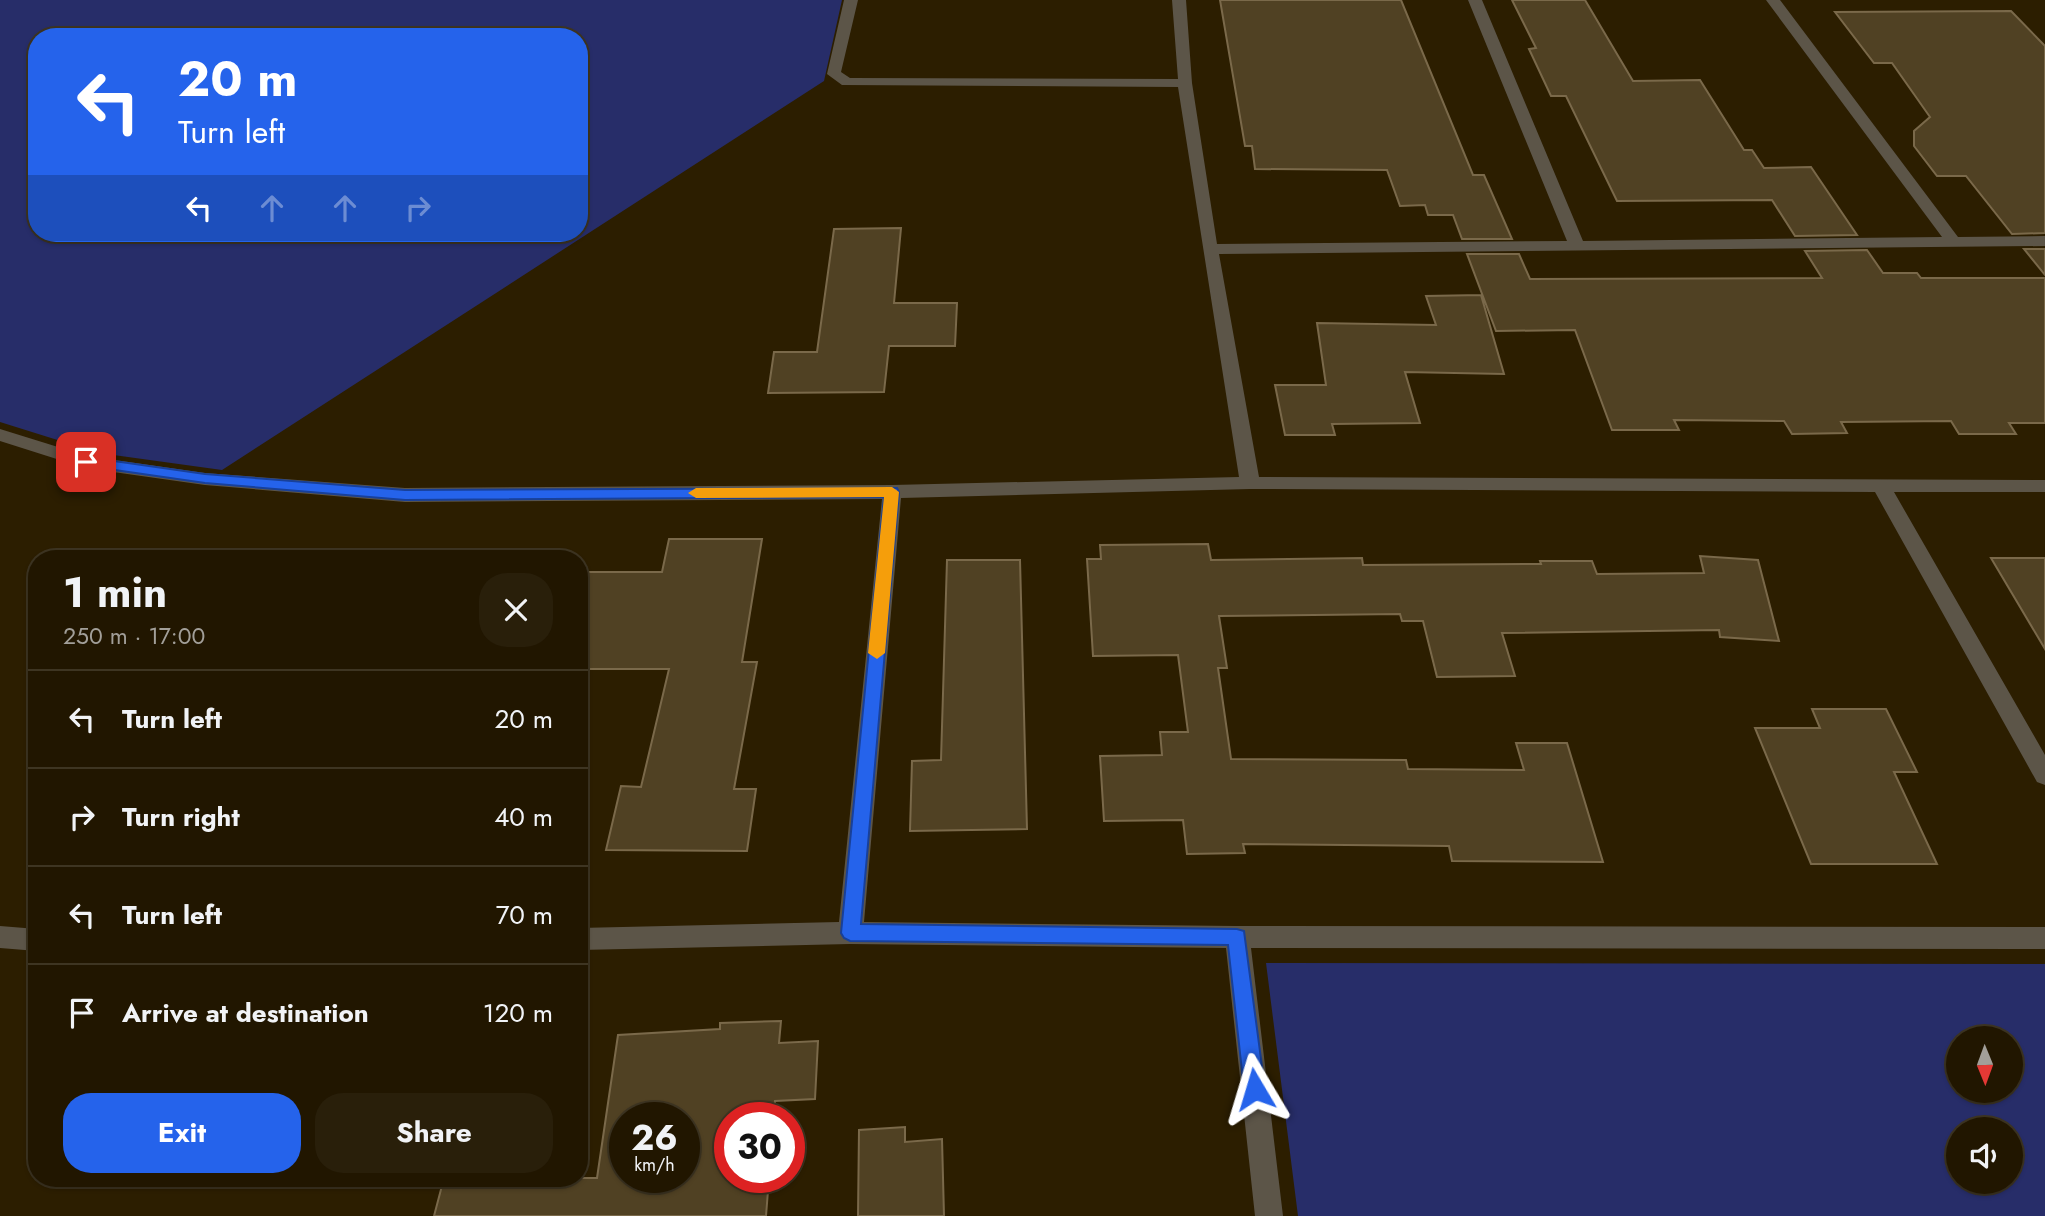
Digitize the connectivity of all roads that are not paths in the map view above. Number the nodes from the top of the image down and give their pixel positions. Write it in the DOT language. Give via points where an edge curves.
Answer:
graph roads {
  1 [pos="851,0"];
  2 [pos="1179,0"];
  3 [pos="1475,0"];
  4 [pos="1773,0"];
  5 [pos="1185,83"];
  6 [pos="2045,240"];
  7 [pos="1953,242"];
  8 [pos="1577,245"];
  9 [pos="1210,249"];
  10 [pos="0,435"];
  11 [pos="1250,483"];
  12 [pos="1881,486"];
  13 [pos="2045,486"];
  14 [pos="892,492"];
  15 [pos="2045,776"];
  16 [pos="850,933"];
  17 [pos="0,937"];
  18 [pos="1237,937"];
  19 [pos="2045,938"];
  20 [pos="28,939"];
  21 [pos="588,939"];
  22 [pos="1269,1216"];
  1 -- 5 [label="street" via="834,74 848,82"];
  2 -- 5 [label="street"];
  3 -- 8 [label="street"];
  4 -- 7 [label="street"];
  5 -- 9 [label="street"];
  6 -- 7 [label="street"];
  7 -- 8 [label="street"];
  8 -- 9 [label="street"];
  9 -- 11 [label="street"];
  10 -- 14 [label="street" via="86,462 205,479 405,495"];
  11 -- 12 [label="street"];
  11 -- 14 [label="street"];
  12 -- 13 [label="street"];
  12 -- 15 [label="street"];
  14 -- 16 [label="street"];
  16 -- 18 [label="street"];
  16 -- 21 [label="street"];
  17 -- 20 [label="street"];
  18 -- 19 [label="street"];
  18 -- 22 [label="street"];
}
